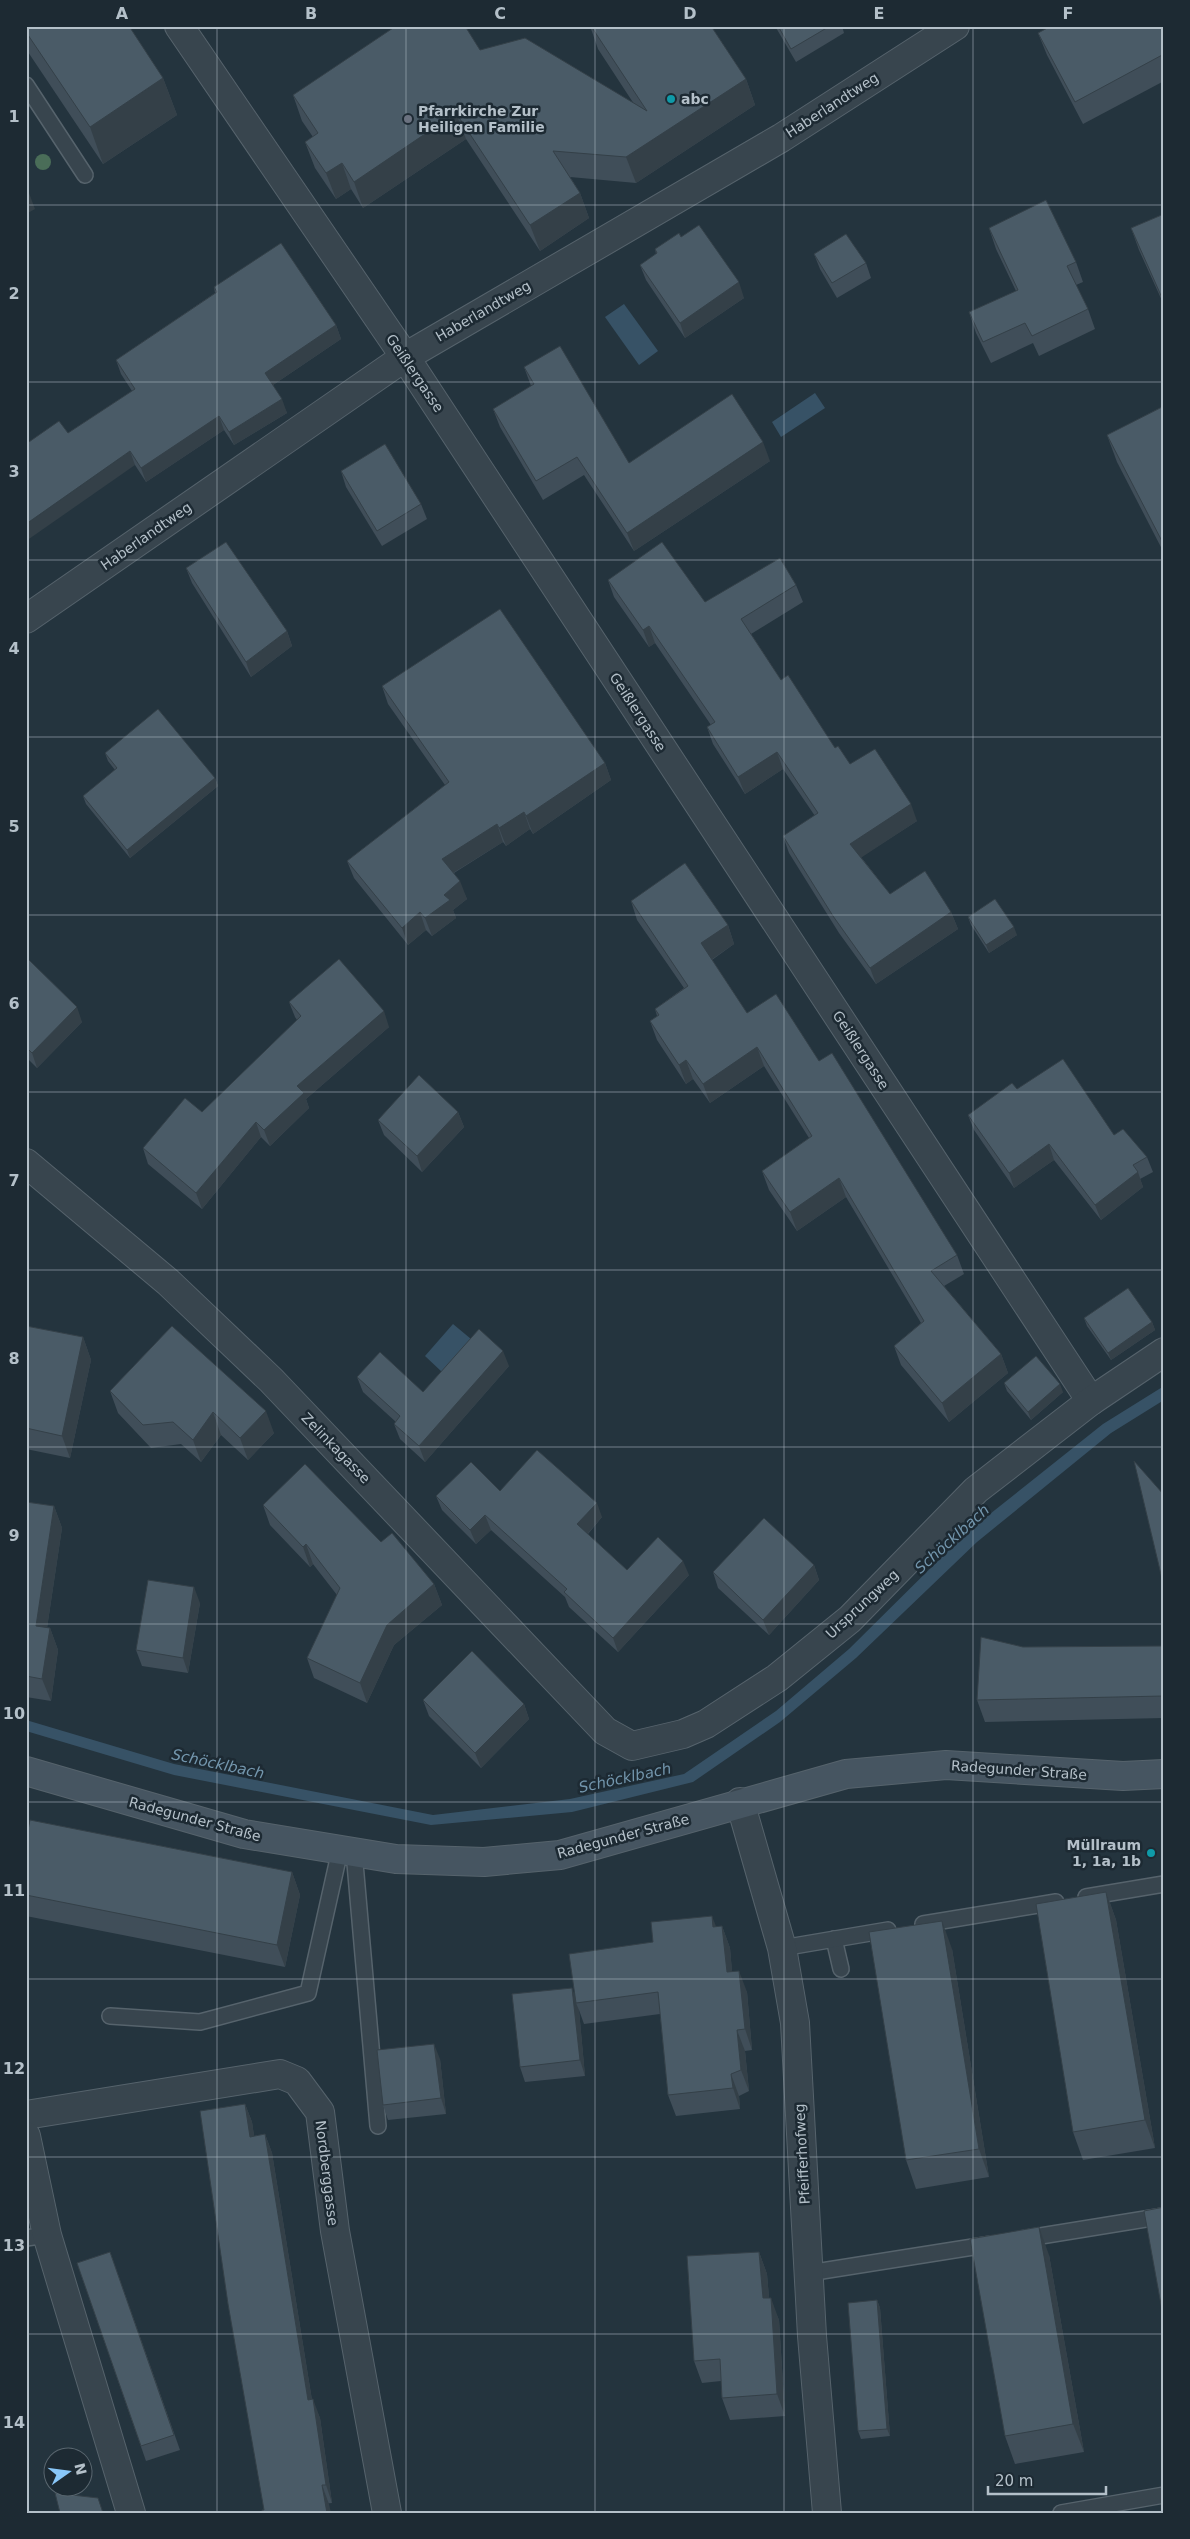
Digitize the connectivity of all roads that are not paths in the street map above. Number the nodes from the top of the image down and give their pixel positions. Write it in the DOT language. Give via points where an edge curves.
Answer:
graph roads {
  1 [pos="179,26"];
  2 [pos="955,26"];
  3 [pos="26,85"];
  4 [pos="85,176"];
  5 [pos="405,357"];
  6 [pos="26,619"];
  7 [pos="26,1163"];
  8 [pos="1164,1352"];
  9 [pos="1091,1400"];
  10 [pos="632,1746"];
  11 [pos="26,1771"];
  12 [pos="1164,1774"];
  13 [pos="740,1802"];
  14 [pos="347,1851"];
  15 [pos="1164,1884"];
  16 [pos="834,1939"];
  17 [pos="782,1948"];
  18 [pos="841,1969"];
  19 [pos="110,2016"];
  20 [pos="26,2115"];
  21 [pos="378,2126"];
  22 [pos="26,2136"];
  23 [pos="1164,2216"];
  24 [pos="36,2237"];
  25 [pos="808,2273"];
  26 [pos="1164,2495"];
  27 [pos="131,2513"];
  28 [pos="387,2513"];
  29 [pos="827,2513"];
  30 [pos="1061,2513"];
  1 -- 5 [label="street, Geißlergasse"];
  2 -- 5 [label="street, Haberlandtweg" via="781,138"];
  3 -- 4 [label="lane"];
  5 -- 6 [label="street, Haberlandtweg"];
  5 -- 9 [label="street, Geißlergasse"];
  7 -- 10 [label="street, Zelinkagasse" via="168,1282 264,1374 605,1731"];
  8 -- 9 [label="street, Ursprungweg"];
  9 -- 10 [label="street, Ursprungweg" via="976,1490 850,1619 777,1678 706,1724 683,1734"];
  11 -- 14 [label="main road, Radegunder Straße" via="244,1834"];
  12 -- 13 [label="main road, Radegunder Straße" via="1123,1776 946,1765 846,1774"];
  13 -- 14 [label="main road, Radegunder Straße" via="560,1855 484,1862 396,1859"];
  13 -- 17 [label="street, Pfeifferhofweg"];
  14 -- 19 [label="lane" via="308,1993 200,2022"];
  14 -- 21 [label="lane"];
  15 -- 16 [label="lane"];
  16 -- 17 [label="lane"];
  16 -- 18 [label="lane"];
  17 -- 25 [label="street, Pfeifferhofweg" via="795,2023"];
  20 -- 28 [label="street, Nordberggasse" via="280,2074 297,2081 320,2112 335,2231"];
  22 -- 24 [label="street"];
  23 -- 25 [label="lane"];
  24 -- 27 [label="street"];
  25 -- 29 [label="street, Pfeifferhofweg"];
  26 -- 30 [label="lane"];
}
